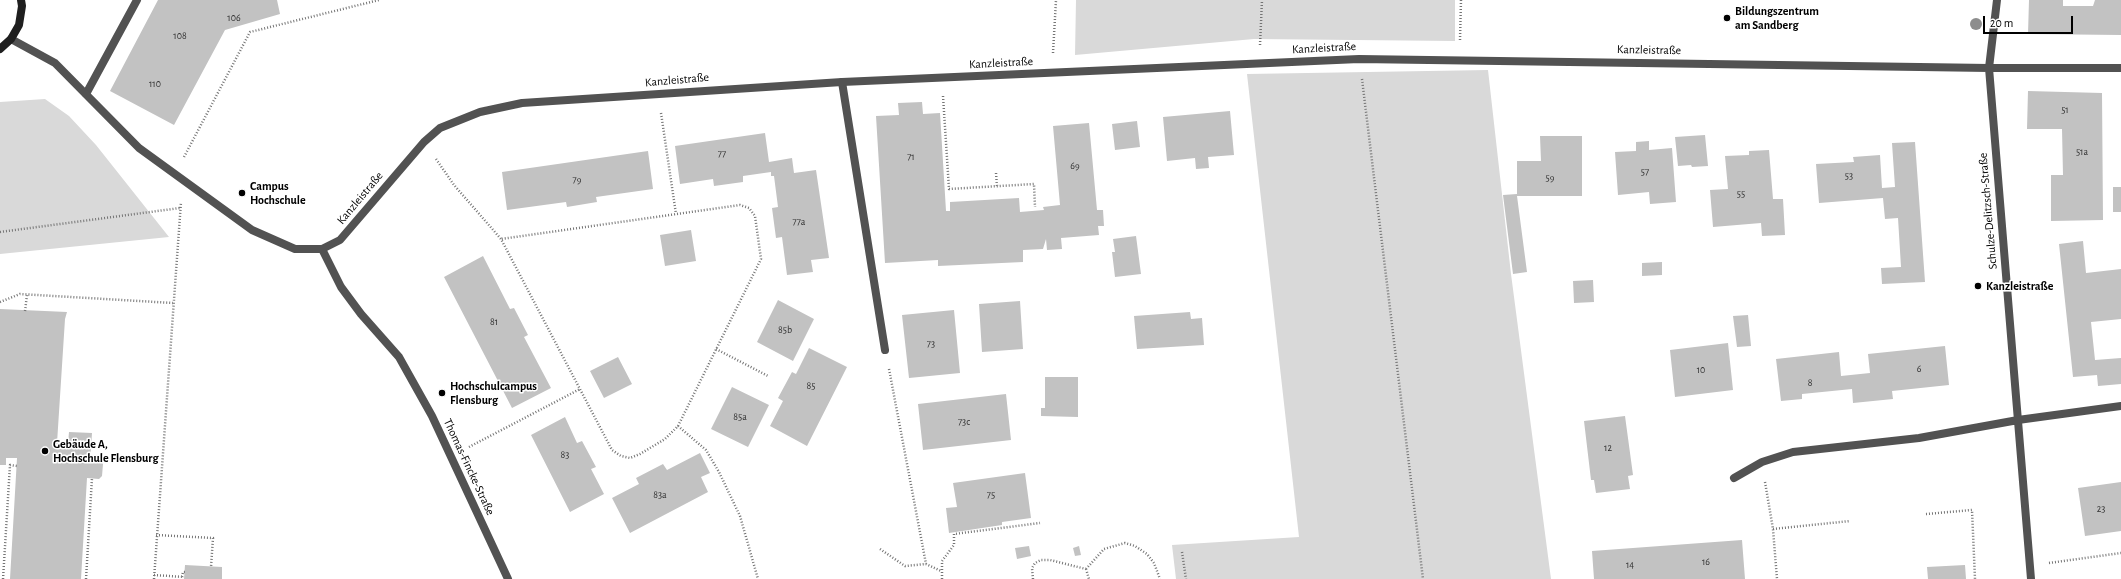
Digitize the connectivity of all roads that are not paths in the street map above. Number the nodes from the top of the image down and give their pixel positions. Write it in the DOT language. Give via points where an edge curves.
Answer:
graph roads {
  1 [pos="21,0"];
  2 [pos="137,0"];
  3 [pos="1997,0"];
  4 [pos="11,39"];
  5 [pos="0,49"];
  6 [pos="1989,68"];
  7 [pos="2121,68"];
  8 [pos="842,82"];
  9 [pos="86,94"];
  10 [pos="322,249"];
  11 [pos="885,350"];
  12 [pos="2121,406"];
  13 [pos="2018,420"];
  14 [pos="1734,478"];
  15 [pos="508,579"];
  16 [pos="2031,579"];
  1 -- 4 [label="street" via="19,25"];
  2 -- 9 [label="street"];
  3 -- 6 [label="street, Schulze-Delitzsch-Straße"];
  4 -- 5 [label="street"];
  4 -- 9 [label="street, Kanzleistraße" via="55,63"];
  6 -- 7 [label="street, Kanzleistraße"];
  6 -- 8 [label="street, Kanzleistraße" via="1359,59"];
  6 -- 13 [label="street, Schulze-Delitzsch-Straße"];
  8 -- 10 [label="street, Kanzleistraße" via="515,104 480,112 440,128 424,142 340,240"];
  8 -- 11 [label="street"];
  9 -- 10 [label="street, Kanzleistraße" via="139,148 252,230 294,249"];
  10 -- 15 [label="street, Thomas-Fincke-Straße" via="341,287 399,357 432,416"];
  12 -- 13 [label="street"];
  13 -- 14 [label="street" via="1919,438 1793,452 1762,462"];
  13 -- 16 [label="street, Schulze-Delitzsch-Straße"];
}
